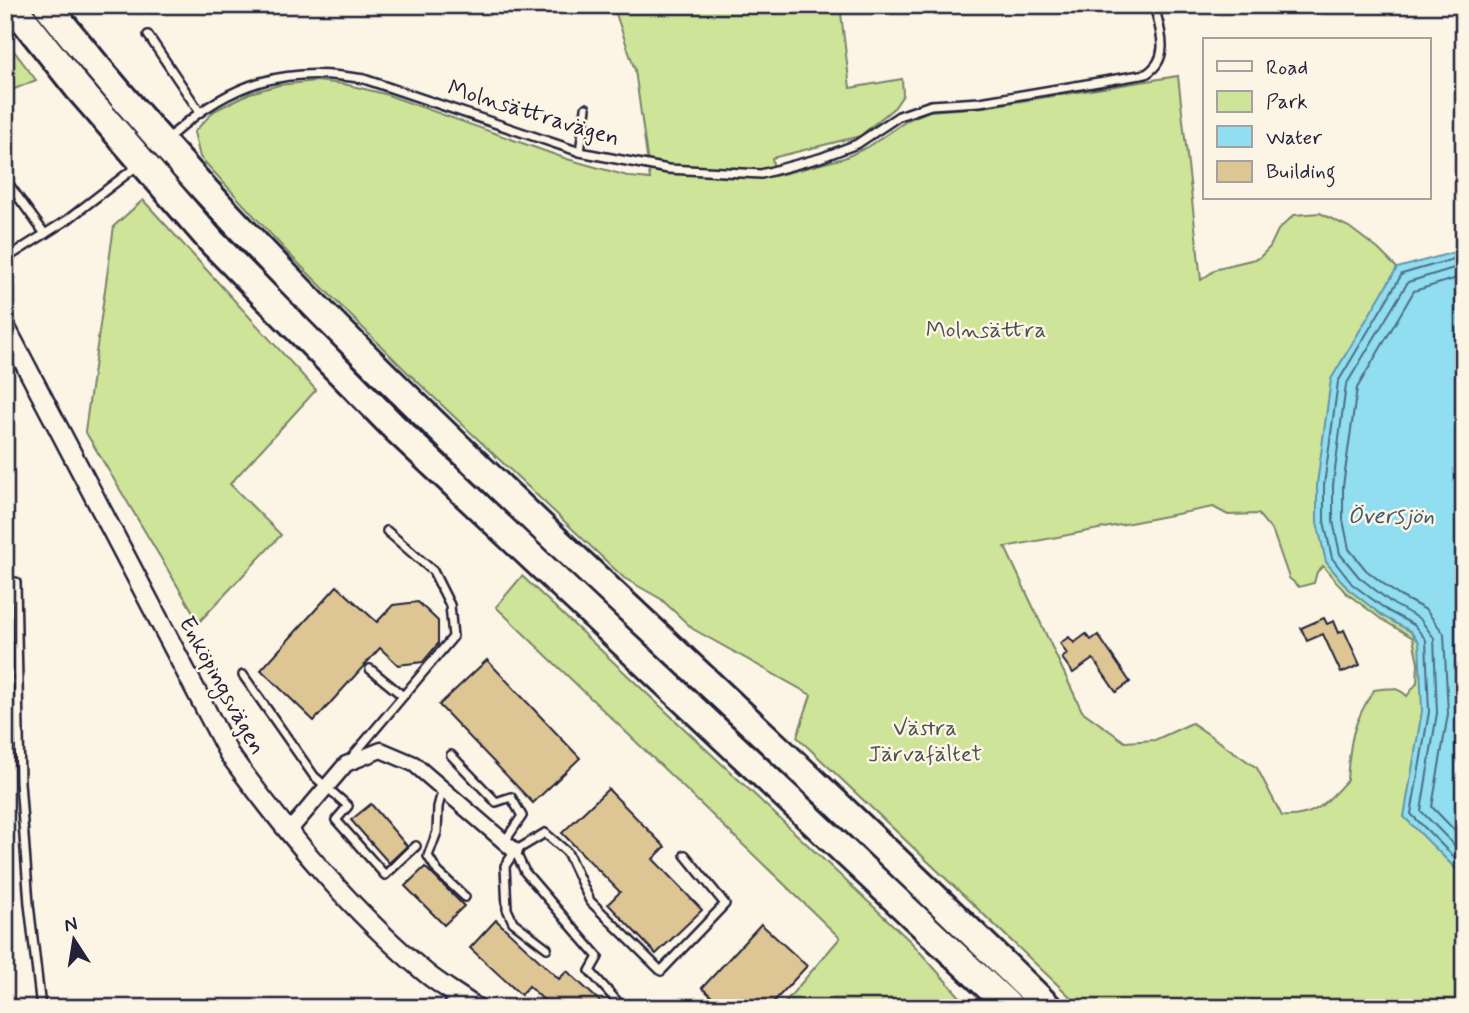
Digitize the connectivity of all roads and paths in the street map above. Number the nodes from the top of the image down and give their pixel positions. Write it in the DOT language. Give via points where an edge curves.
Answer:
graph roads {
  1 [pos="12,5"];
  2 [pos="47,5"];
  3 [pos="1154,5"];
  4 [pos="148,35"];
  5 [pos="586,108"];
  6 [pos="199,111"];
  7 [pos="173,134"];
  8 [pos="580,152"];
  9 [pos="132,170"];
  10 [pos="5,179"];
  11 [pos="45,234"];
  12 [pos="5,259"];
  13 [pos="5,326"];
  14 [pos="387,531"];
  15 [pos="16,582"];
  16 [pos="370,669"];
  17 [pos="243,675"];
  18 [pos="403,696"];
  19 [pos="451,755"];
  20 [pos="346,764"];
  21 [pos="328,786"];
  22 [pos="443,787"];
  23 [pos="289,831"];
  24 [pos="416,846"];
  25 [pos="510,846"];
  26 [pos="685,855"];
  27 [pos="465,897"];
  28 [pos="547,948"];
  29 [pos="462,1004"];
  30 [pos="41,1008"];
  31 [pos="623,1008"];
  32 [pos="1011,1008"];
  33 [pos="1049,1008"];
  1 -- 32 [label="highway" via="212,242 395,428"];
  2 -- 33 [label="highway" via="234,223 421,413"];
  3 -- 8 [label="lane, Molnsättravägen" via="1162,55 1146,74 980,102 930,105 899,116 857,144 820,159 761,174 668,169"];
  4 -- 6 [label="lane"];
  5 -- 8 [label="lane"];
  6 -- 7 [label="lane, Molnsättravägen"];
  6 -- 8 [label="lane, Molnsättravägen" via="244,86 285,76 333,73 365,79"];
  9 -- 11 [label="lane"];
  10 -- 11 [label="lane"];
  11 -- 12 [label="lane"];
  13 -- 23 [label="street, Enköpingsvägen" via="229,754"];
  14 -- 18 [label="lane" via="433,571 450,605 453,637"];
  15 -- 30 [label="lane" via="20,782"];
  16 -- 18 [label="lane"];
  17 -- 21 [label="lane" via="314,776"];
  18 -- 20 [label="lane"];
  19 -- 25 [label="lane" via="496,802 510,797 522,816"];
  20 -- 21 [label="street"];
  20 -- 22 [label="street" via="381,750 414,764"];
  21 -- 23 [label="street"];
  21 -- 24 [label="lane" via="348,806 336,820 385,875"];
  22 -- 25 [label="street"];
  22 -- 27 [label="lane" via="437,832 428,856"];
  23 -- 29 [label="street, Enköpingsvägen" via="338,890"];
  25 -- 26 [label="lane" via="545,833 567,852 590,901 661,971 725,904"];
  25 -- 28 [label="lane" via="505,866 507,909 513,922"];
  25 -- 31 [label="lane" via="526,872 598,957 590,971"];
}
